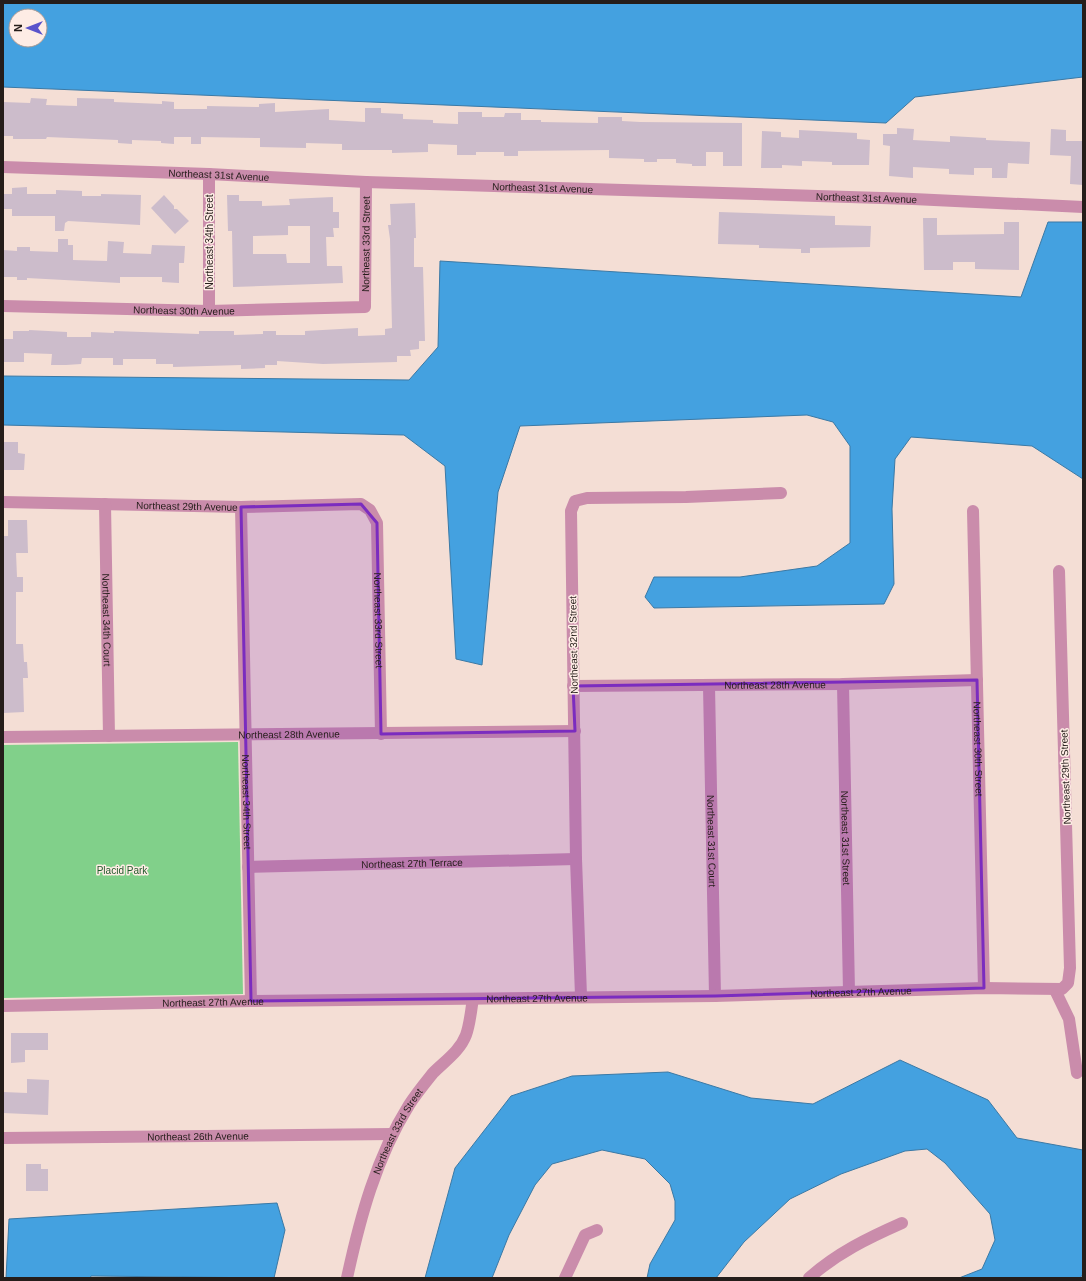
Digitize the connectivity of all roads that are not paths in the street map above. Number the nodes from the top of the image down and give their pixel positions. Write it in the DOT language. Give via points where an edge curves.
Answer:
graph roads {
  1 [pos="3,167"];
  2 [pos="209,174"];
  3 [pos="366,182"];
  4 [pos="1083,207"];
  5 [pos="3,306"];
  6 [pos="365,307"];
  7 [pos="209,311"];
  8 [pos="781,493"];
  9 [pos="3,502"];
  10 [pos="105,504"];
  11 [pos="241,507"];
  12 [pos="370,510"];
  13 [pos="973,511"];
  14 [pos="1060,571"];
  15 [pos="977,680"];
  16 [pos="843,684"];
  17 [pos="573,686"];
  18 [pos="709,686"];
  19 [pos="575,731"];
  20 [pos="382,734"];
  21 [pos="109,736"];
  22 [pos="246,736"];
  23 [pos="3,737"];
  24 [pos="576,859"];
  25 [pos="248,867"];
  26 [pos="984,988"];
  27 [pos="1056,990"];
  28 [pos="849,992"];
  29 [pos="581,996"];
  30 [pos="715,996"];
  31 [pos="473,999"];
  32 [pos="251,1001"];
  33 [pos="3,1006"];
  34 [pos="1077,1073"];
  35 [pos="392,1134"];
  36 [pos="3,1138"];
  37 [pos="902,1223"];
  38 [pos="597,1230"];
  39 [pos="347,1278"];
  40 [pos="565,1278"];
  41 [pos="809,1278"];
  1 -- 2 [label="street, Northeast 31st Avenue"];
  2 -- 3 [label="street, Northeast 31st Avenue"];
  2 -- 7 [label="street, Northeast 34th Street"];
  3 -- 4 [label="street, Northeast 31st Avenue" via="914,199"];
  3 -- 6 [label="street, Northeast 33rd Street"];
  5 -- 7 [label="street, Northeast 30th Avenue"];
  6 -- 7 [label="street, Northeast 30th Avenue"];
  8 -- 17 [label="street, Northeast 32nd Street" via="586,498 575,501 571,512"];
  9 -- 10 [label="street, Northeast 29th Avenue"];
  10 -- 11 [label="street, Northeast 29th Avenue"];
  10 -- 21 [label="street, Northeast 34th Court"];
  11 -- 12 [label="street, Northeast 29th Avenue" via="361,504"];
  11 -- 22 [label="street, Northeast 34th Street"];
  12 -- 20 [label="street, Northeast 33rd Street" via="377,523"];
  13 -- 15 [label="street, Northeast 30th Street"];
  14 -- 27 [label="street, Northeast 29th Street" via="1070,968 1068,983 1062,989"];
  15 -- 16 [label="street, Northeast 28th Avenue"];
  15 -- 26 [label="street, Northeast 30th Street"];
  16 -- 18 [label="street, Northeast 28th Avenue"];
  16 -- 28 [label="street, Northeast 31st Street"];
  17 -- 18 [label="street, Northeast 28th Avenue"];
  17 -- 19 [label="street, Northeast 32nd Street"];
  18 -- 30 [label="street, Northeast 31st Court"];
  19 -- 20 [label="street, Northeast 28th Avenue"];
  19 -- 24 [label="street, Northeast 32nd Street"];
  20 -- 22 [label="street, Northeast 28th Avenue"];
  21 -- 22 [label="street, Northeast 28th Avenue"];
  21 -- 23 [label="street, Northeast 28th Avenue"];
  22 -- 25 [label="street, Northeast 34th Street"];
  24 -- 25 [label="street, Northeast 27th Terrace"];
  24 -- 29 [label="street, Northeast 32nd Street"];
  25 -- 32 [label="street, Northeast 34th Street"];
  26 -- 27 [label="street, Northeast 27th Avenue"];
  26 -- 28 [label="street, Northeast 27th Avenue"];
  27 -- 34 [label="street" via="1069,1020"];
  28 -- 30 [label="street, Northeast 27th Avenue"];
  29 -- 30 [label="street, Northeast 27th Avenue"];
  29 -- 31 [label="street, Northeast 27th Avenue"];
  31 -- 32 [label="street, Northeast 27th Avenue"];
  31 -- 35 [label="street, Northeast 33rd Street" via="466,1035 455,1054 433,1074 410,1104"];
  32 -- 33 [label="street, Northeast 27th Avenue"];
  35 -- 36 [label="street, Northeast 26th Avenue"];
  35 -- 39 [label="street, Northeast 33rd Street" via="379,1164 358,1228"];
  37 -- 41 [label="street" via="843,1251"];
  38 -- 40 [label="street" via="585,1235"];
}
